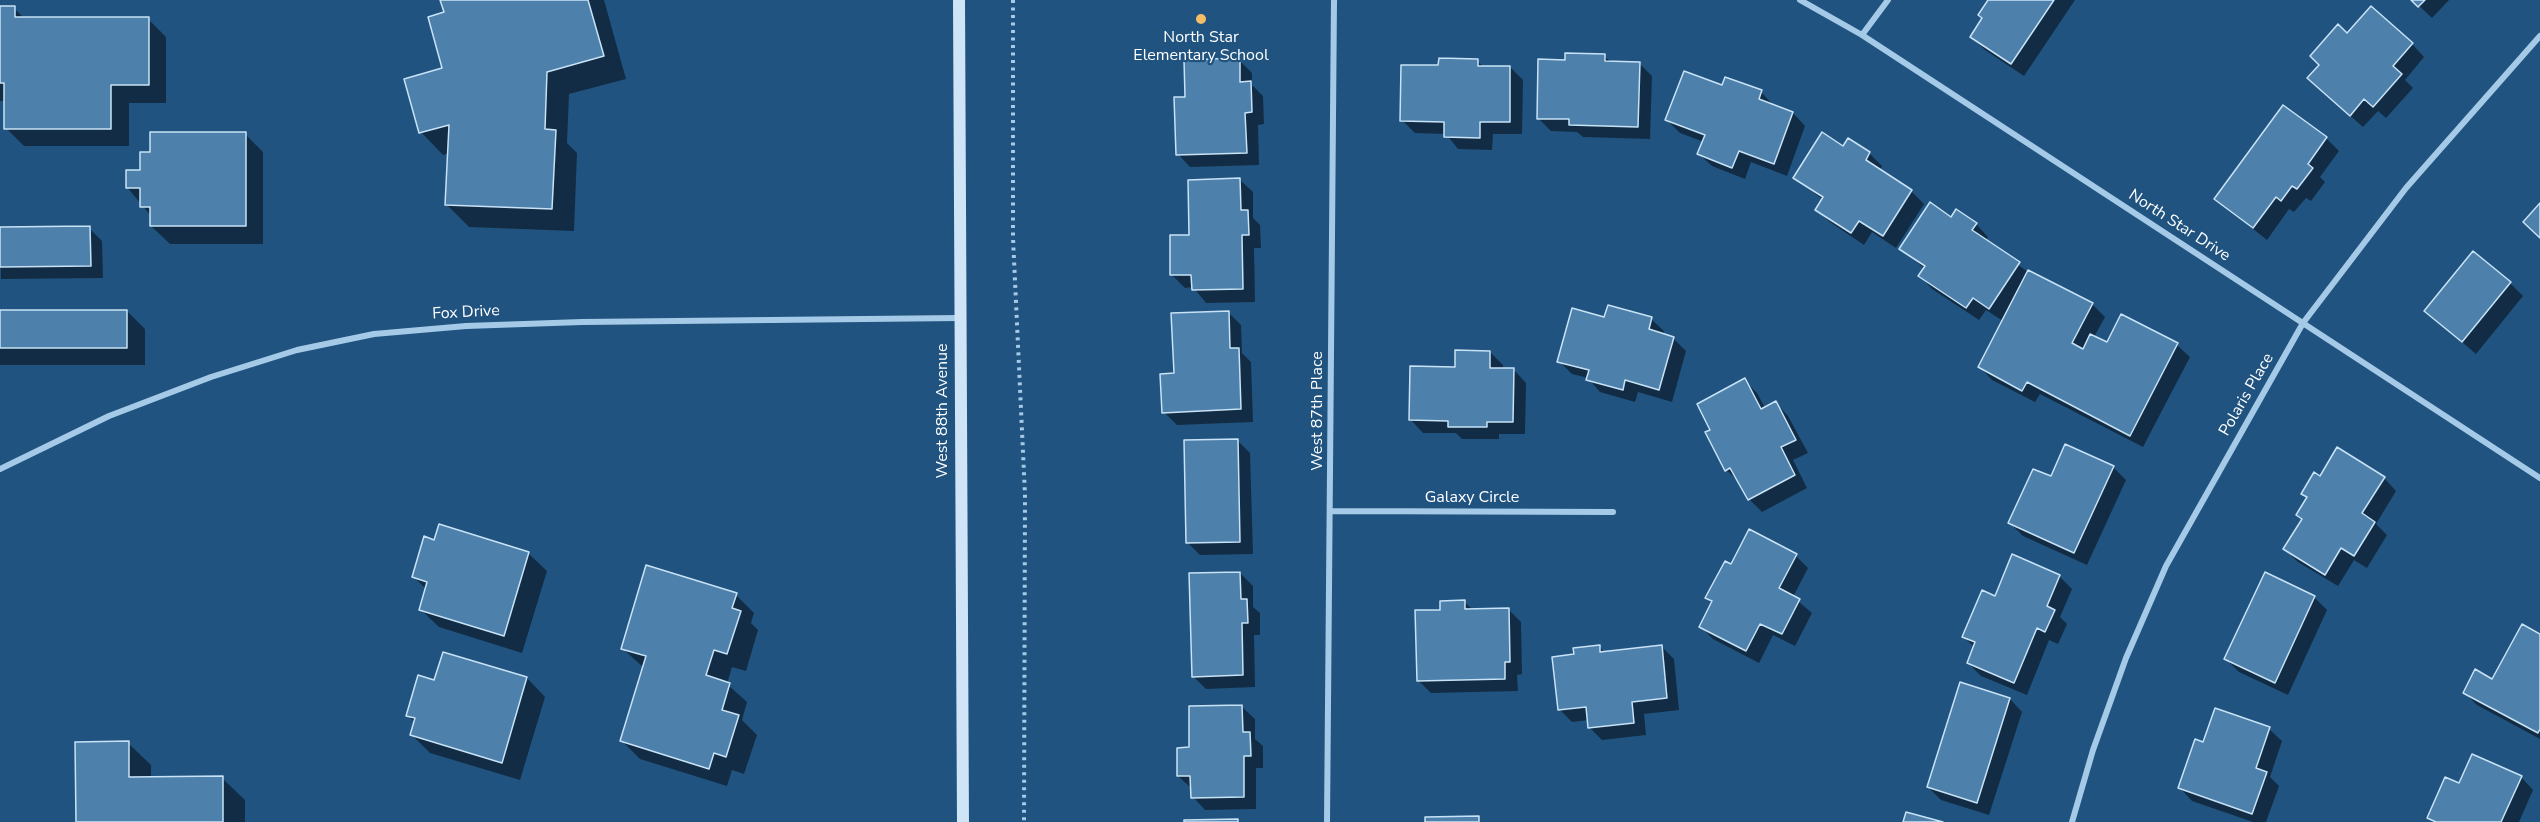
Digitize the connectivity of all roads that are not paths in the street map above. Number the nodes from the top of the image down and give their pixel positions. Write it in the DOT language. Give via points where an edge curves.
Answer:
graph roads {
  1 [pos="959,0"];
  2 [pos="1334,0"];
  3 [pos="1800,0"];
  4 [pos="1888,0"];
  5 [pos="1862,35"];
  6 [pos="2540,36"];
  7 [pos="959,318"];
  8 [pos="2303,323"];
  9 [pos="0,469"];
  10 [pos="2540,478"];
  11 [pos="1331,512"];
  12 [pos="1613,512"];
  13 [pos="963,822"];
  14 [pos="1328,822"];
  15 [pos="2072,822"];
  1 -- 7 [label="main road, West 88th Avenue"];
  2 -- 11 [label="street, West 87th Place"];
  3 -- 5 [label="street, North Star Drive"];
  4 -- 5 [label="street"];
  5 -- 8 [label="street, North Star Drive"];
  6 -- 8 [label="street, Polaris Place" via="2406,188"];
  7 -- 9 [label="street, Fox Drive" via="547,323 374,334 297,350 211,377 109,416"];
  7 -- 13 [label="main road, West 88th Avenue"];
  8 -- 10 [label="street, North Star Drive"];
  8 -- 15 [label="street, Polaris Place" via="2166,566 2126,658"];
  11 -- 12 [label="street, Galaxy Circle"];
  11 -- 14 [label="street, West 87th Place"];
}
